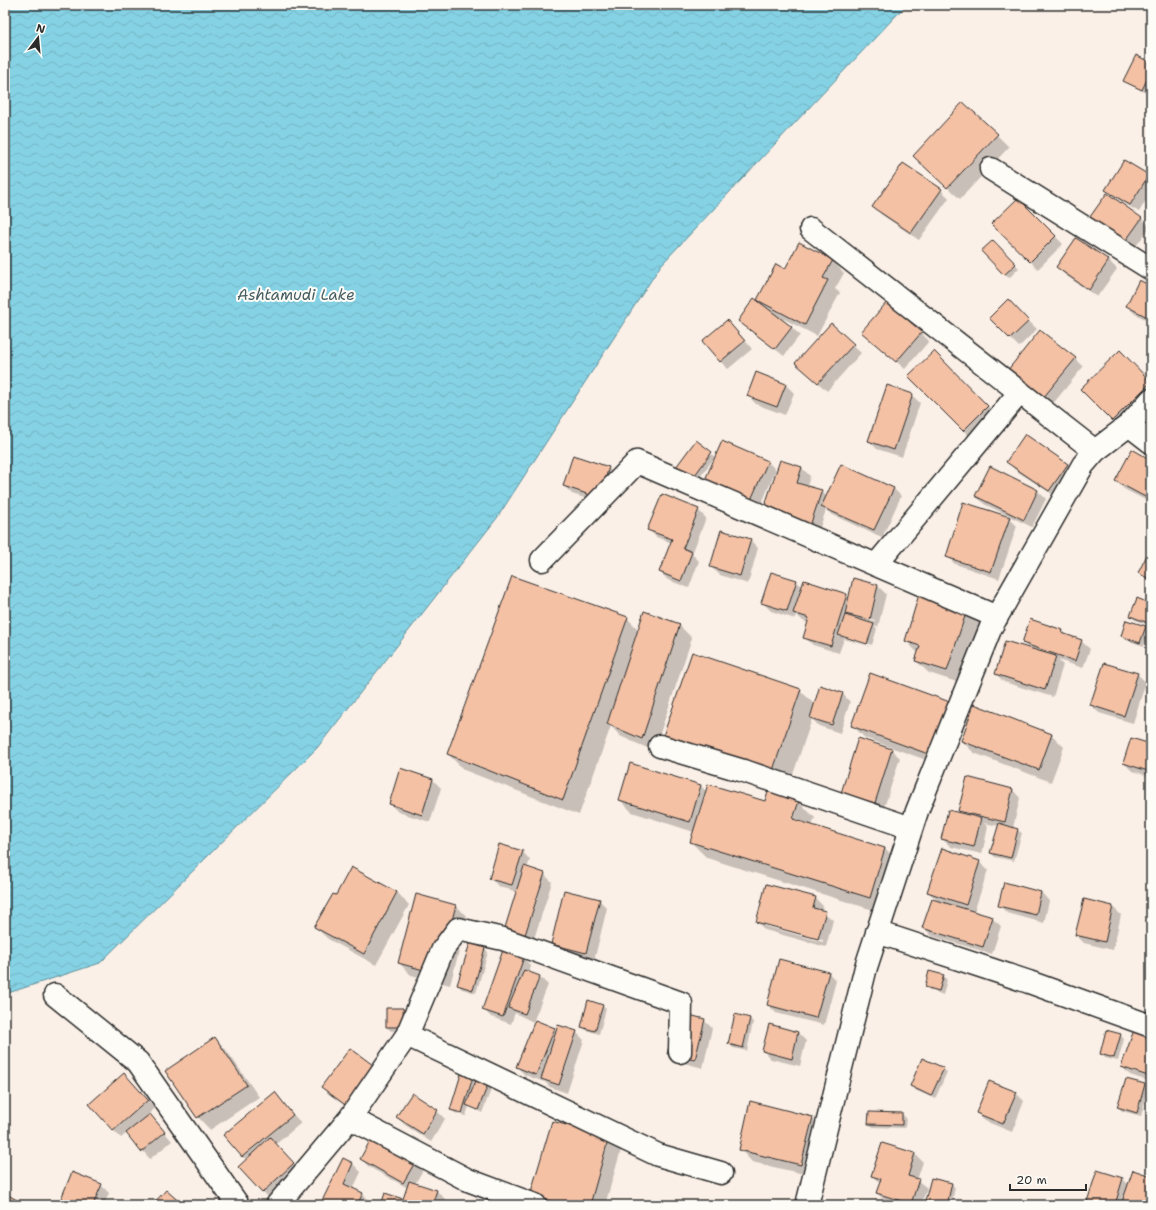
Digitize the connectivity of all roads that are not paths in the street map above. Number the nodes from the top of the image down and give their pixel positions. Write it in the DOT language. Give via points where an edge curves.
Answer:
graph roads {
  1 [pos="991,169"];
  2 [pos="812,229"];
  3 [pos="1151,269"];
  4 [pos="1020,392"];
  5 [pos="1151,400"];
  6 [pos="1129,425"];
  7 [pos="1151,442"];
  8 [pos="1095,451"];
  9 [pos="542,560"];
  10 [pos="876,565"];
  11 [pos="997,617"];
  12 [pos="660,746"];
  13 [pos="911,828"];
  14 [pos="877,932"];
  15 [pos="55,995"];
  16 [pos="1151,1026"];
  17 [pos="407,1035"];
  18 [pos="680,1052"];
  19 [pos="350,1118"];
  20 [pos="720,1173"];
  21 [pos="238,1205"];
  22 [pos="276,1205"];
  23 [pos="535,1205"];
  24 [pos="807,1205"];
  1 -- 3 [label="street"];
  2 -- 4 [label="street"];
  4 -- 8 [label="street"];
  4 -- 10 [label="street"];
  5 -- 6 [label="street"];
  6 -- 7 [label="street"];
  6 -- 8 [label="street"];
  8 -- 11 [label="street" via="1083,465"];
  9 -- 10 [label="street" via="637,462"];
  10 -- 11 [label="street"];
  11 -- 13 [label="street"];
  12 -- 13 [label="street" via="747,772"];
  13 -- 14 [label="street"];
  14 -- 16 [label="street" via="1029,982"];
  14 -- 24 [label="street"];
  15 -- 21 [label="street" via="138,1062"];
  17 -- 18 [label="street" via="443,949 458,929 503,939 681,1003"];
  17 -- 19 [label="street"];
  17 -- 20 [label="street" via="658,1155"];
  19 -- 22 [label="street"];
  19 -- 23 [label="street" via="468,1180"];
}
